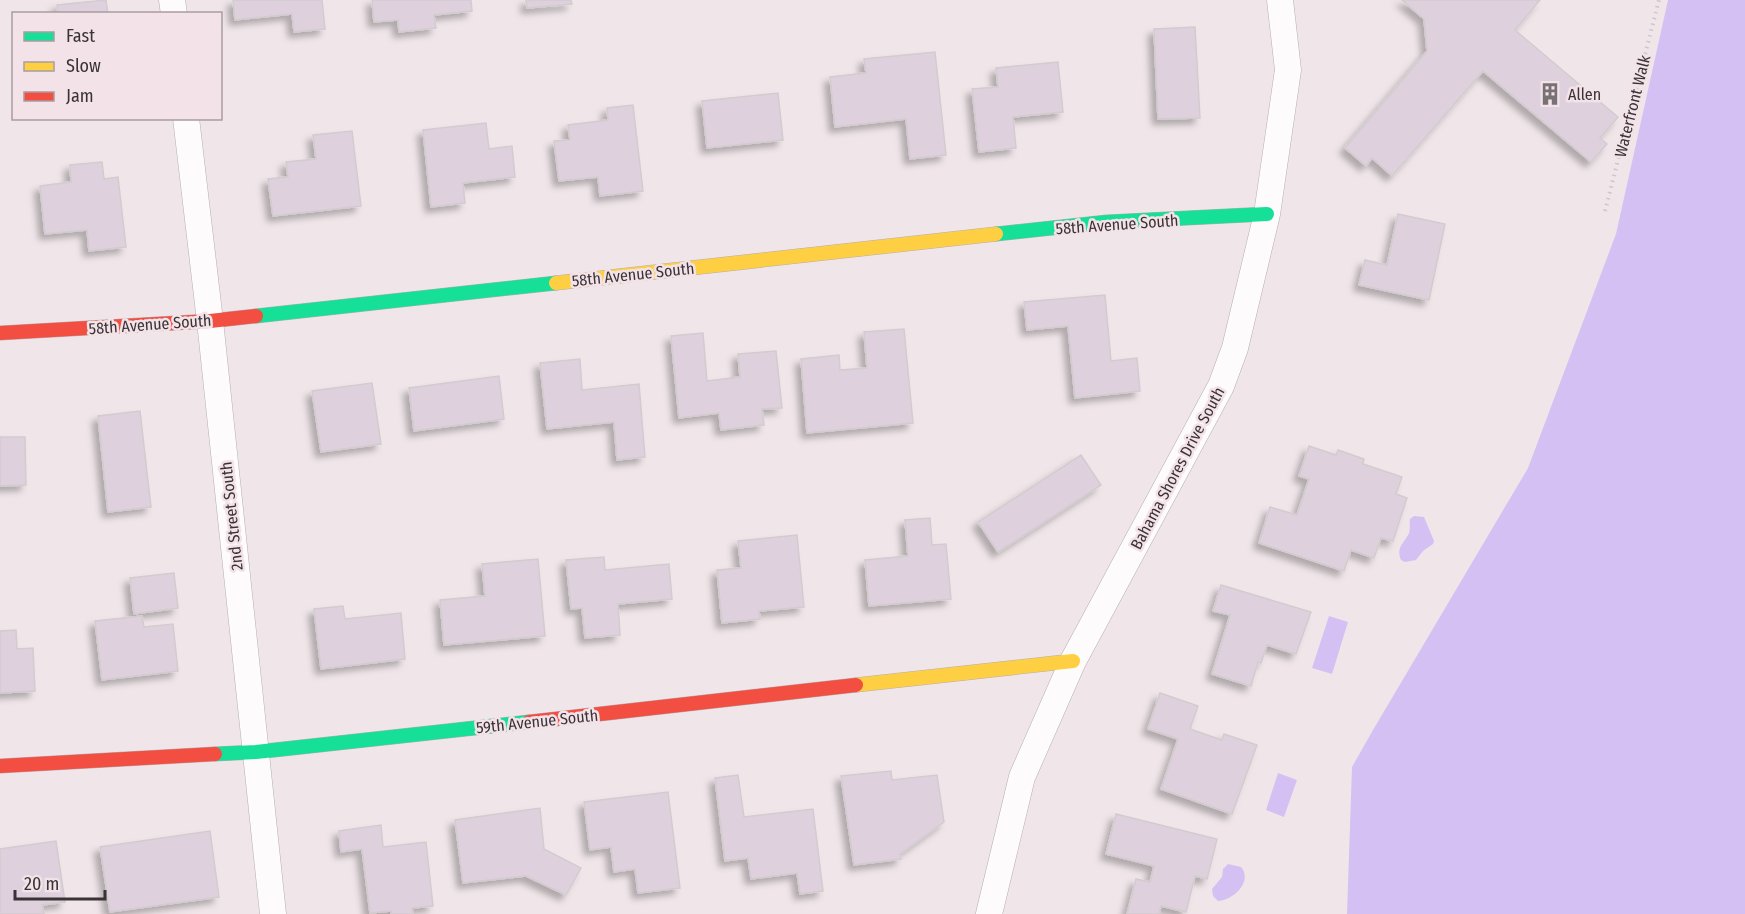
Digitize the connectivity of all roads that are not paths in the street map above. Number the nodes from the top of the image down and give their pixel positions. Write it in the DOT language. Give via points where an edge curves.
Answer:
graph roads {
  1 [pos="1280,0"];
  2 [pos="186,120"];
  3 [pos="1267,214"];
  4 [pos="210,321"];
  5 [pos="0,333"];
  6 [pos="1073,661"];
  7 [pos="256,752"];
  8 [pos="0,766"];
  9 [pos="273,914"];
  10 [pos="990,914"];
  1 -- 3 [label="street, Bahama Shores Drive South" via="1288,70"];
  2 -- 4 [label="street, 2nd Street South"];
  3 -- 4 [label="street, 58th Avenue South" via="1107,222"];
  3 -- 6 [label="street, Bahama Shores Drive South" via="1221,386"];
  4 -- 5 [label="street, 58th Avenue South"];
  4 -- 7 [label="street, 2nd Street South"];
  6 -- 7 [label="street, 59th Avenue South"];
  6 -- 10 [label="street, Bahama Shores Drive South" via="1022,777"];
  7 -- 8 [label="street, 59th Avenue South"];
  7 -- 9 [label="street, 2nd Street South"];
}
